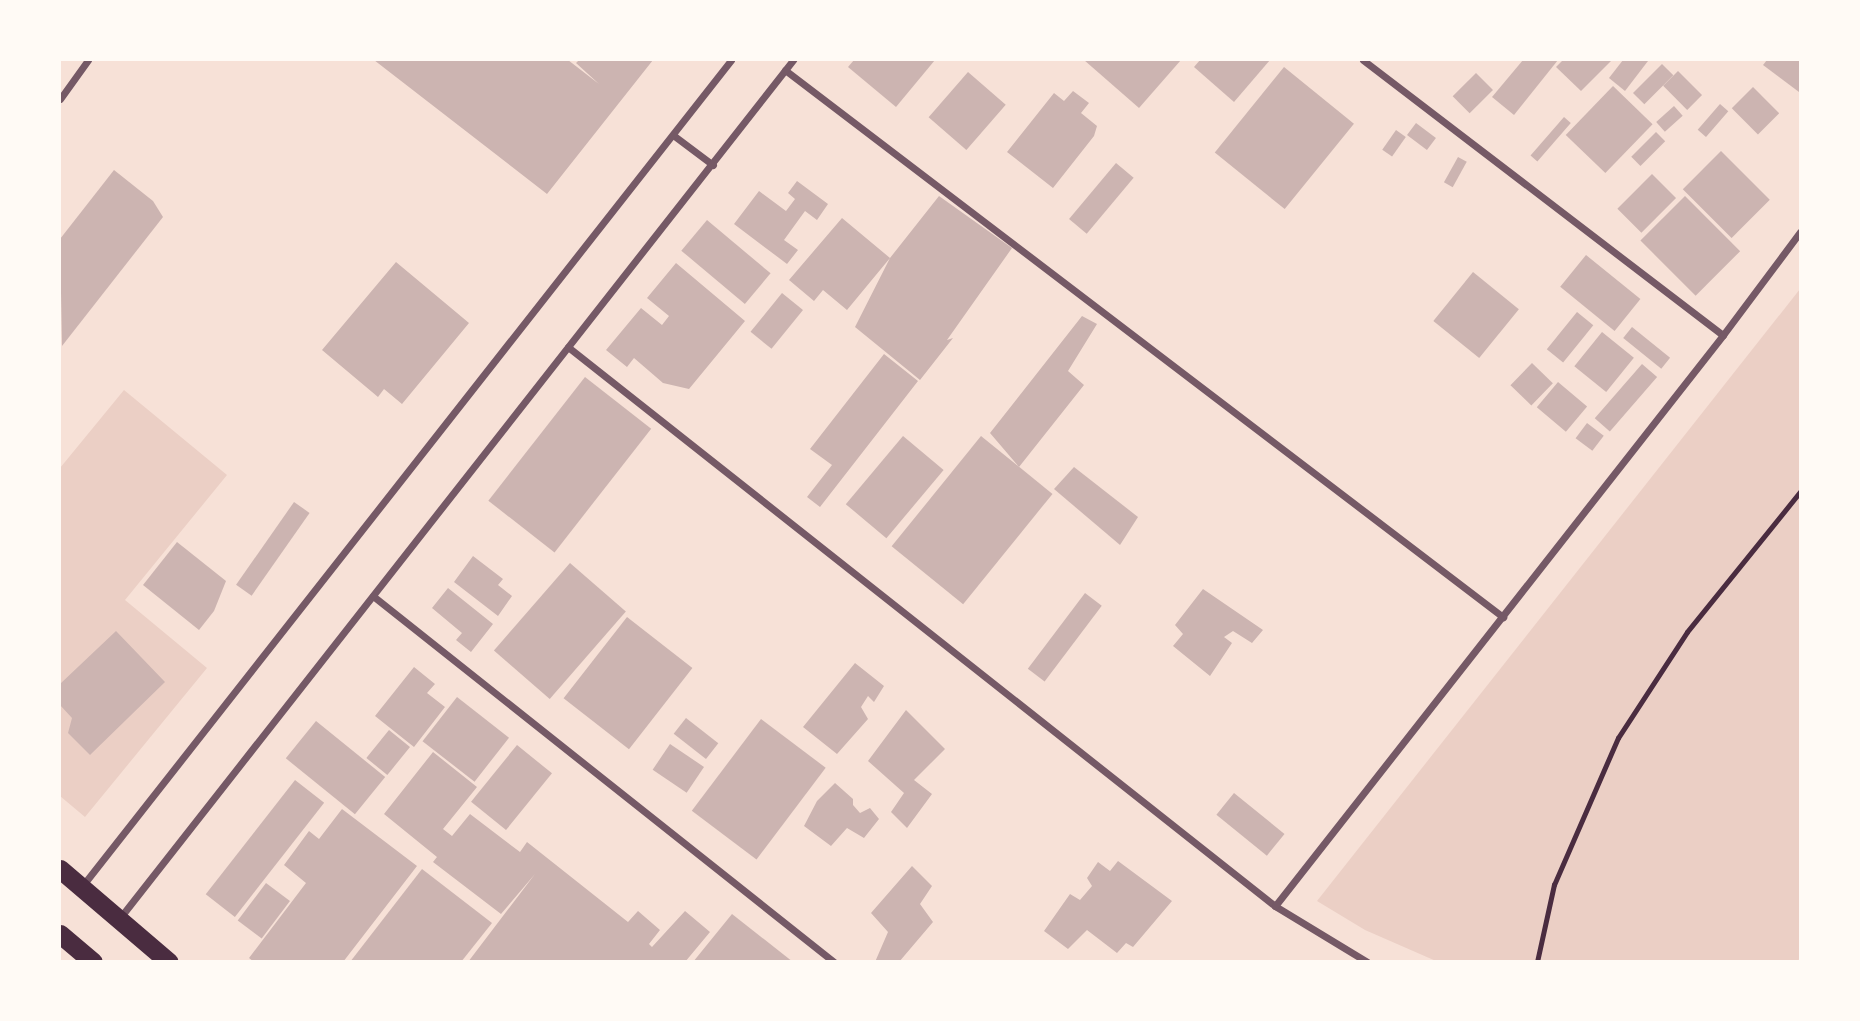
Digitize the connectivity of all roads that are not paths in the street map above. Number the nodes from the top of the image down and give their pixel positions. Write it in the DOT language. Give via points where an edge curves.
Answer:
graph roads {
  1 [pos="88,60"];
  2 [pos="731,60"];
  3 [pos="793,60"];
  4 [pos="1363,60"];
  5 [pos="785,70"];
  6 [pos="60,99"];
  7 [pos="673,135"];
  8 [pos="713,165"];
  9 [pos="1801,232"];
  10 [pos="1723,335"];
  11 [pos="568,346"];
  12 [pos="373,596"];
  13 [pos="1503,617"];
  14 [pos="60,869"];
  15 [pos="81,888"];
  16 [pos="1275,906"];
  17 [pos="119,919"];
  18 [pos="60,934"];
  19 [pos="93,961"];
  20 [pos="169,961"];
  21 [pos="834,961"];
  22 [pos="1367,961"];
  1 -- 6 [label="street"];
  2 -- 7 [label="street"];
  3 -- 5 [label="street"];
  4 -- 10 [label="street"];
  5 -- 8 [label="street"];
  5 -- 13 [label="street"];
  7 -- 8 [label="street"];
  7 -- 15 [label="street"];
  8 -- 11 [label="street"];
  9 -- 10 [label="street"];
  10 -- 13 [label="street"];
  11 -- 12 [label="street"];
  11 -- 16 [label="street"];
  12 -- 17 [label="street"];
  12 -- 21 [label="street"];
  13 -- 16 [label="street"];
  14 -- 15 [label="highway"];
  15 -- 17 [label="highway"];
  16 -- 22 [label="street"];
  17 -- 20 [label="highway"];
  18 -- 19 [label="highway"];
}
